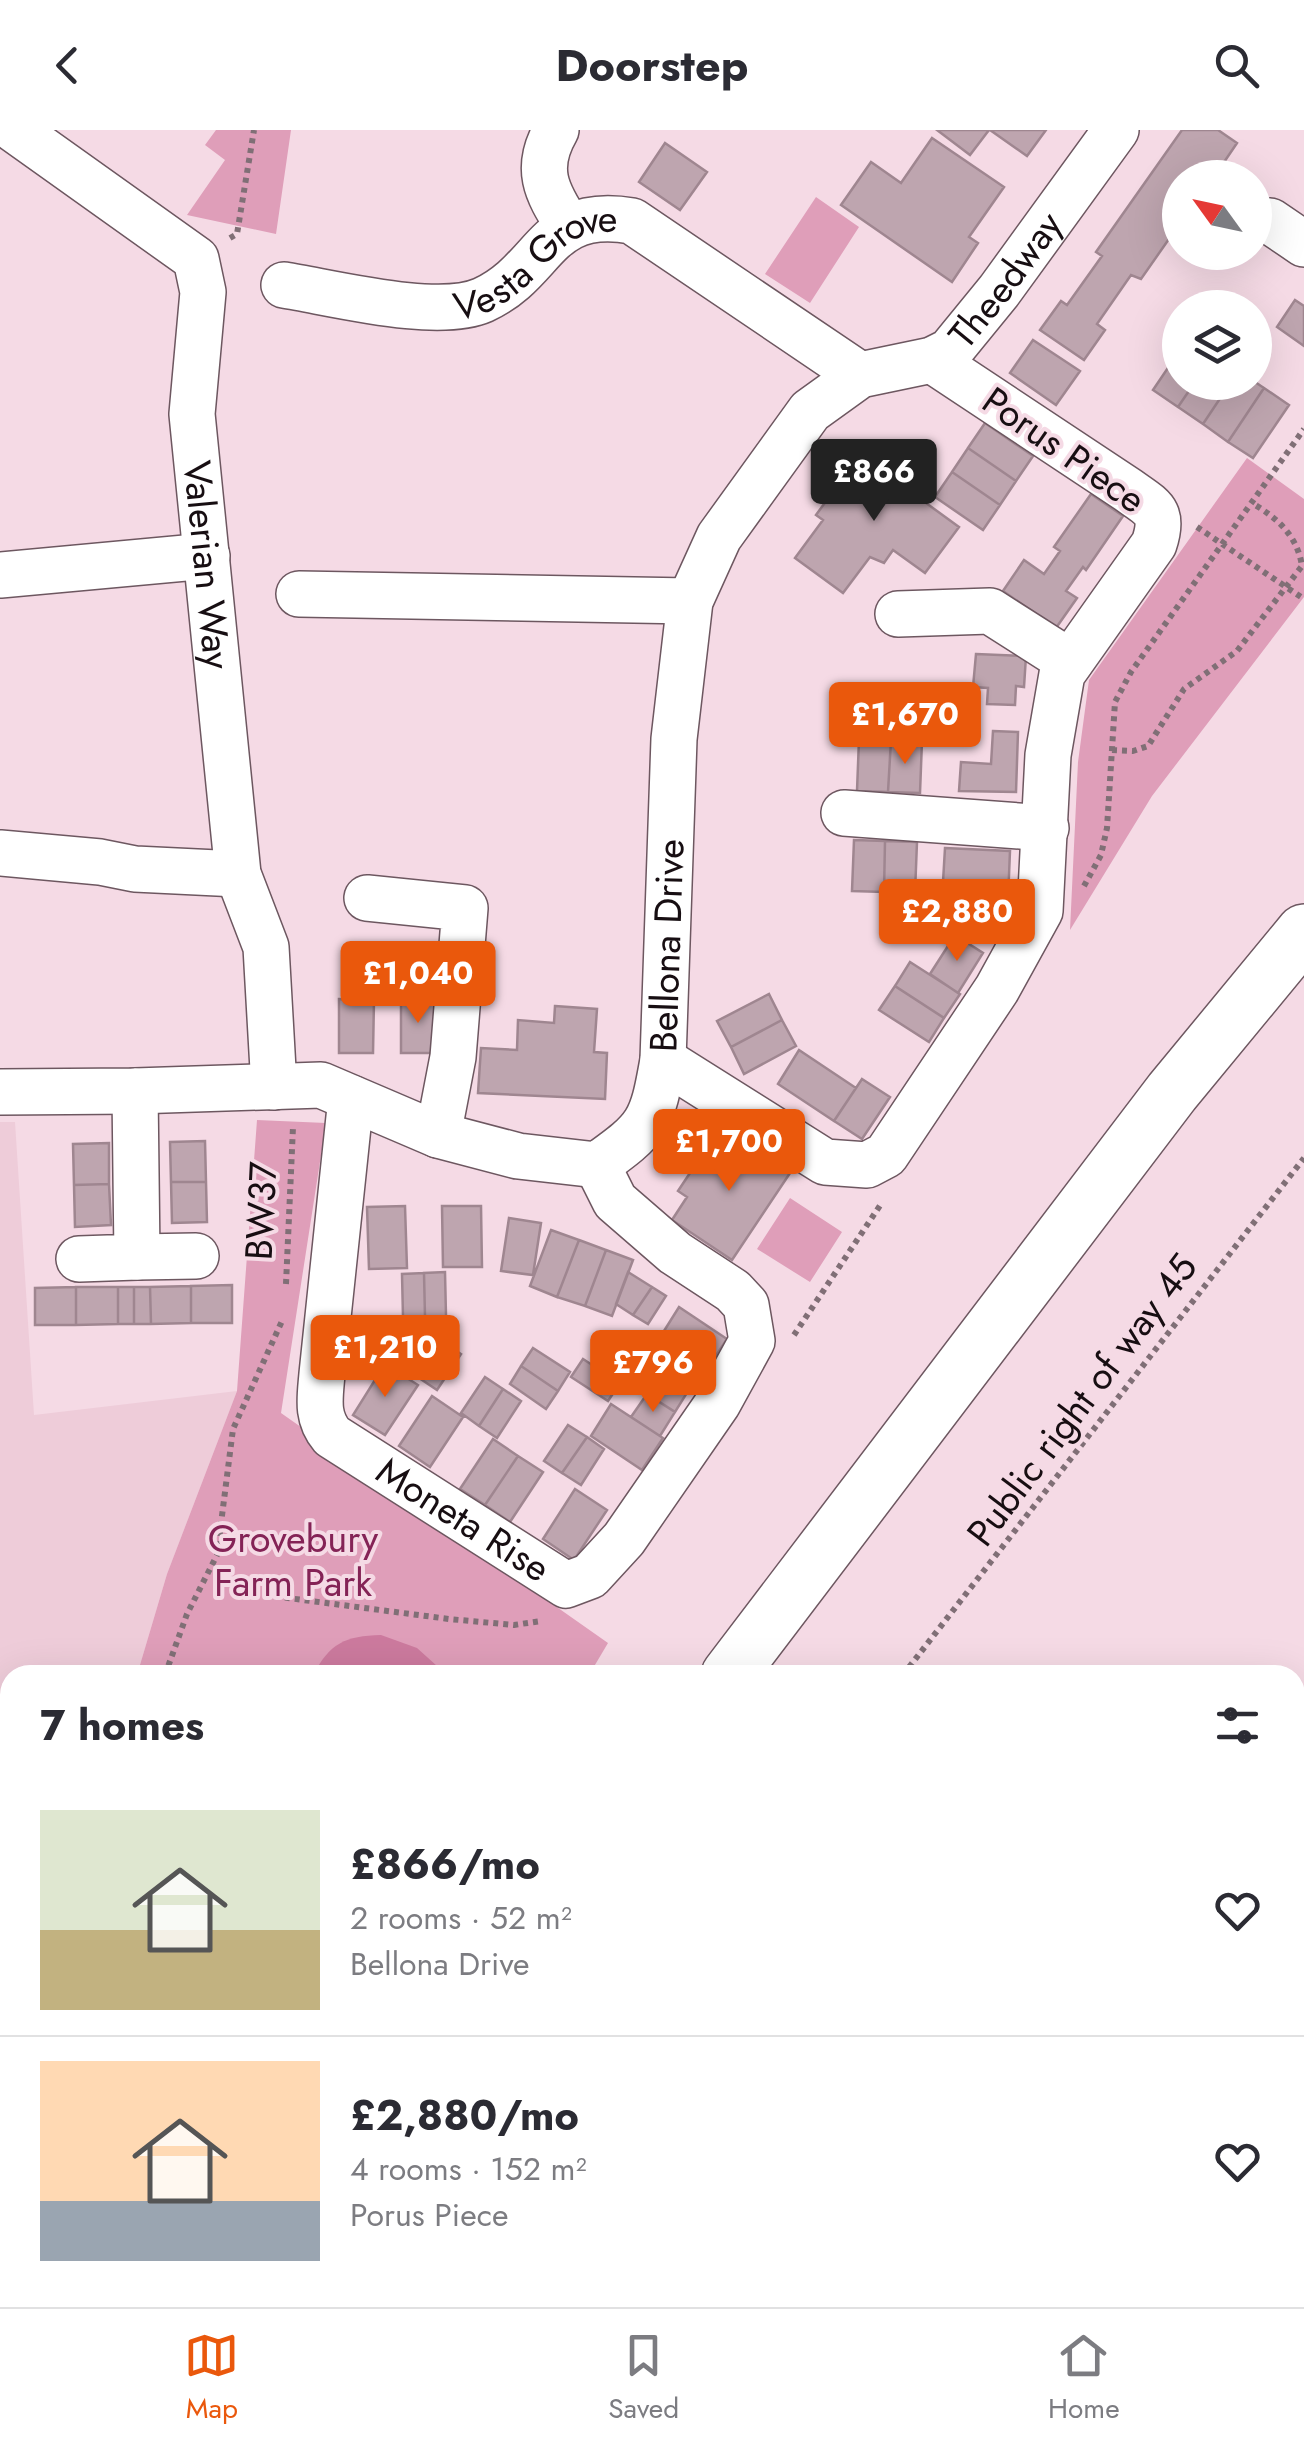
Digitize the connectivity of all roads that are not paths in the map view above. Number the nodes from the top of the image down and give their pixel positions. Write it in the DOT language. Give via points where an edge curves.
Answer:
graph roads {
  1 [pos="12,130"];
  2 [pos="556,130"];
  3 [pos="1116,130"];
  4 [pos="0,140"];
  5 [pos="568,225"];
  6 [pos="284,285"];
  7 [pos="932,360"];
  8 [pos="860,374"];
  9 [pos="810,411"];
  10 [pos="207,556"];
  11 [pos="0,575"];
  12 [pos="298,594"];
  13 [pos="690,601"];
  14 [pos="898,614"];
  15 [pos="1070,662"];
  16 [pos="844,813"];
  17 [pos="1046,828"];
  18 [pos="0,853"];
  19 [pos="238,874"];
  20 [pos="367,898"];
  21 [pos="1304,932"];
  22 [pos="663,1060"];
  23 [pos="284,1086"];
  24 [pos="0,1092"];
  25 [pos="135,1092"];
  26 [pos="351,1098"];
  27 [pos="438,1135"];
  28 [pos="597,1164"];
  29 [pos="196,1256"];
  30 [pos="137,1257"];
  31 [pos="78,1259"];
  32 [pos="736,1665"];
  1 -- 4 [label="street"];
  1 -- 10 [label="street, Valerian Way" via="196,260 203,292 192,414"];
  2 -- 5 [label="street" via="543,160 547,193"];
  3 -- 7 [label="street, Theedway" via="950,351"];
  5 -- 6 [label="street, Vesta Grove" via="484,300 451,308"];
  5 -- 8 [label="street, Vesta Grove" via="604,216 632,221"];
  7 -- 8 [label="street, Theedway"];
  7 -- 15 [label="street, Porus Piece" via="1155,510 1160,524 1154,544"];
  8 -- 9 [label="street, Theedway"];
  9 -- 13 [label="street, Bellona Drive" via="719,537"];
  10 -- 11 [label="street"];
  10 -- 19 [label="street, Valerian Way"];
  12 -- 13 [label="street"];
  13 -- 22 [label="street, Bellona Drive" via="674,740"];
  14 -- 15 [label="street" via="990,611"];
  15 -- 17 [label="street, Porus Piece" via="1062,674 1048,755"];
  16 -- 17 [label="street"];
  17 -- 22 [label="street, Porus Piece" via="1040,911 1028,938 886,1155 867,1165 825,1162"];
  18 -- 19 [label="street" via="135,870"];
  19 -- 23 [label="street, Valerian Way" via="266,947"];
  20 -- 27 [label="street" via="465,908 453,1057"];
  21 -- 32 [label="highway" via="1172,1092"];
  22 -- 28 [label="street, Bellona Drive" via="655,1105 638,1136"];
  23 -- 25 [label="street"];
  23 -- 26 [label="street" via="321,1085"];
  24 -- 25 [label="street"];
  25 -- 30 [label="street"];
  26 -- 27 [label="street"];
  26 -- 28 [label="street, Moneta Rise" via="322,1374 323,1426 566,1584 590,1576 624,1539 752,1342 746,1305 616,1201"];
  27 -- 28 [label="street" via="518,1156"];
  29 -- 30 [label="street"];
  30 -- 31 [label="street"];
}
